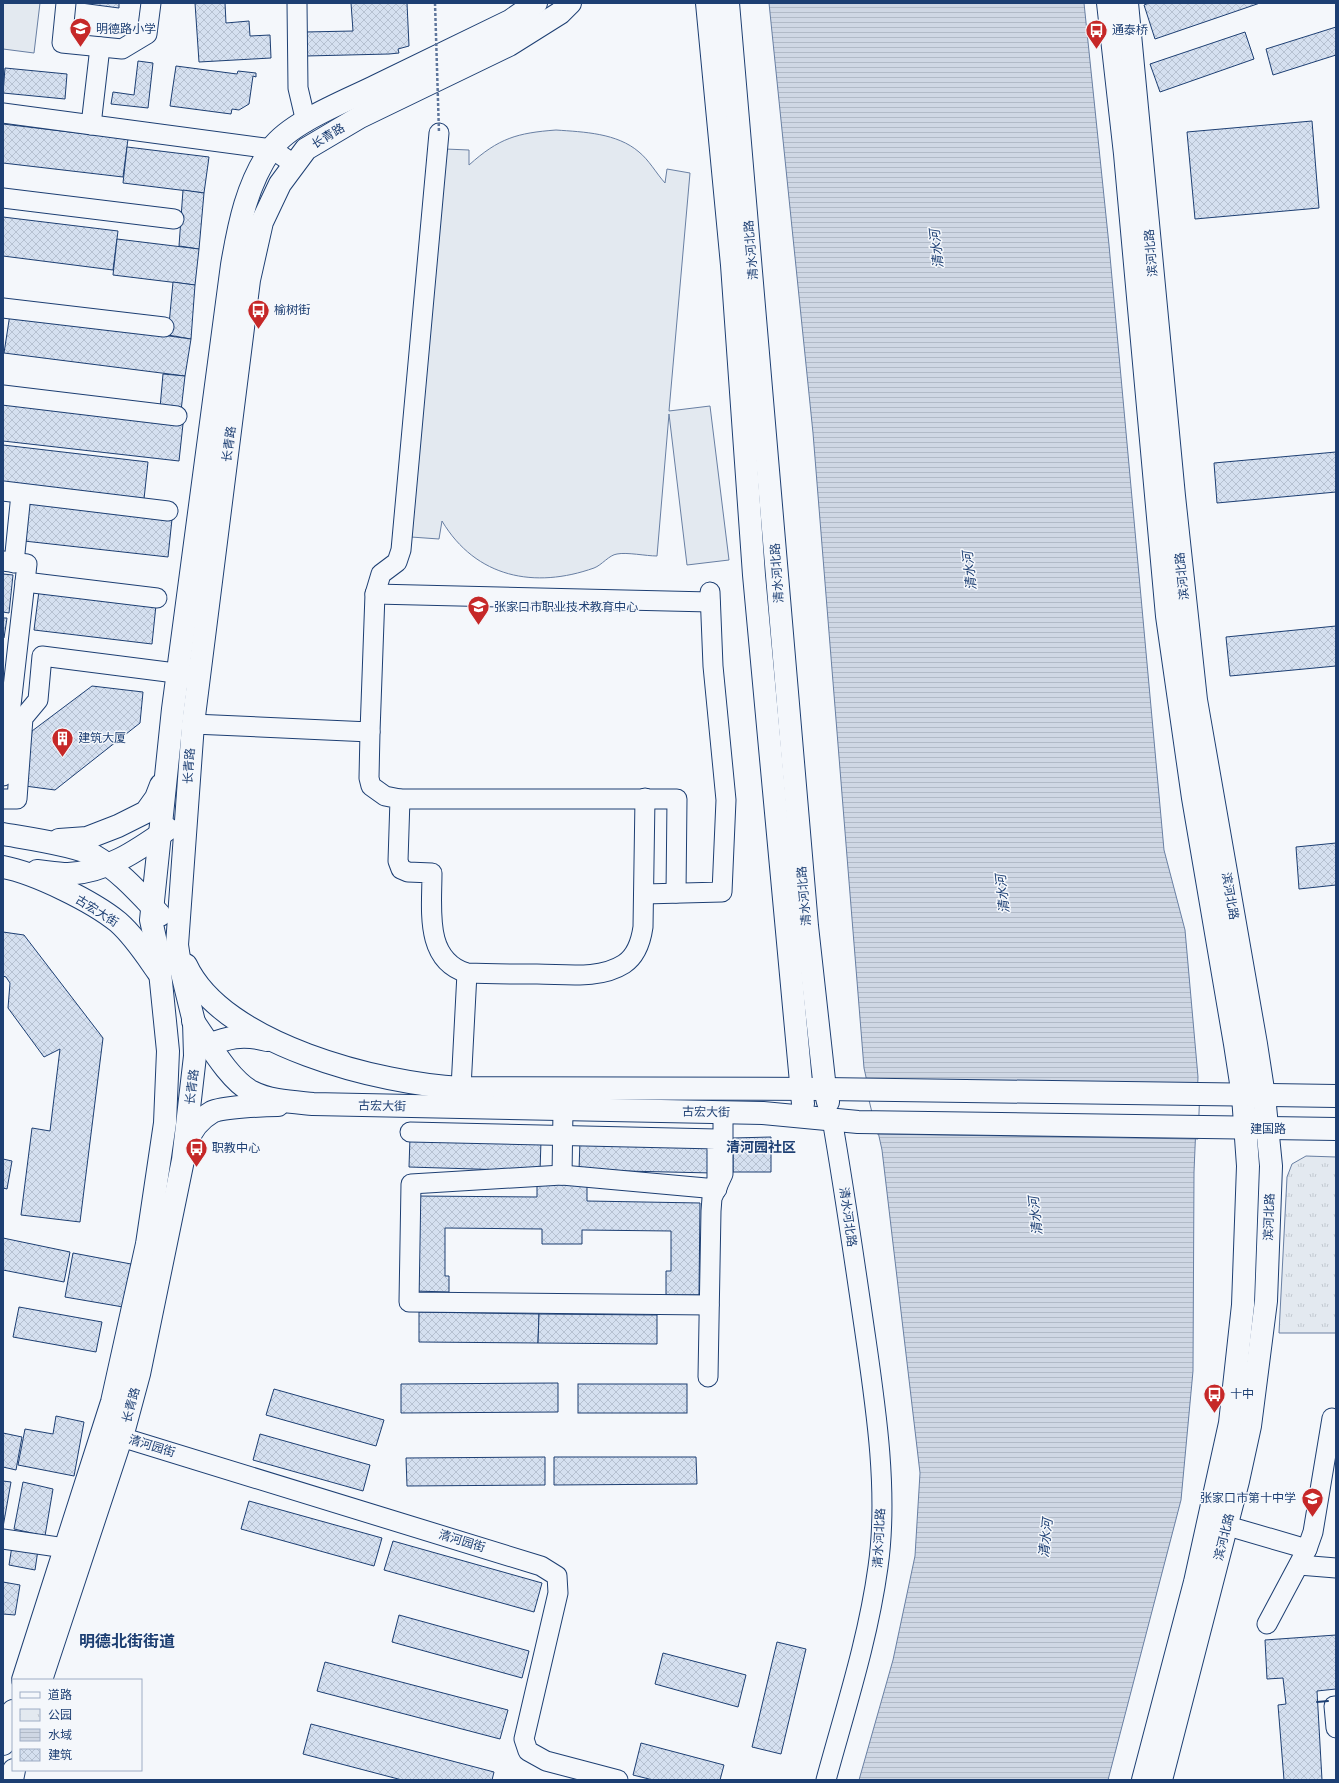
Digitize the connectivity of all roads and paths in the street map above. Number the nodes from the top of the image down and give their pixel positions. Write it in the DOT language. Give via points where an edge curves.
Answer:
graph roads {
  1 [pos="66,3"];
  2 [pos="151,3"];
  3 [pos="297,3"];
  4 [pos="435,3"];
  5 [pos="536,3"];
  6 [pos="570,3"];
  7 [pos="707,3"];
  8 [pos="728,3"];
  9 [pos="1108,3"];
  10 [pos="1127,3"];
  11 [pos="100,47"];
  12 [pos="3,113"];
  13 [pos="306,122"];
  14 [pos="91,125"];
  15 [pos="439,133"];
  16 [pos="272,149"];
  17 [pos="294,165"];
  18 [pos="3,198"];
  19 [pos="174,219"];
  20 [pos="3,308"];
  21 [pos="164,327"];
  22 [pos="3,395"];
  23 [pos="177,416"];
  24 [pos="12,492"];
  25 [pos="168,511"];
  26 [pos="9,562"];
  27 [pos="25,582"];
  28 [pos="375,594"];
  29 [pos="157,598"];
  30 [pos="10,651"];
  31 [pos="188,675"];
  32 [pos="193,724"];
  33 [pos="370,732"];
  34 [pos="5,743"];
  35 [pos="166,771"];
  36 [pos="3,776"];
  37 [pos="188,788"];
  38 [pos="645,798"];
  39 [pos="3,799"];
  40 [pos="400,799"];
  41 [pos="3,834"];
  42 [pos="160,834"];
  43 [pos="40,842"];
  44 [pos="107,865"];
  45 [pos="8,868"];
  46 [pos="676,893"];
  47 [pos="644,894"];
  48 [pos="153,907"];
  49 [pos="177,945"];
  50 [pos="467,973"];
  51 [pos="160,975"];
  52 [pos="194,1022"];
  53 [pos="285,1044"];
  54 [pos="202,1047"];
  55 [pos="167,1074"];
  56 [pos="462,1088"];
  57 [pos="802,1089"];
  58 [pos="825,1089"];
  59 [pos="1253,1096"];
  60 [pos="1336,1096"];
  61 [pos="312,1104"];
  62 [pos="563,1110"];
  63 [pos="723,1113"];
  64 [pos="804,1116"];
  65 [pos="832,1119"];
  66 [pos="858,1122"];
  67 [pos="1245,1129"];
  68 [pos="1268,1129"];
  69 [pos="1336,1129"];
  70 [pos="410,1132"];
  71 [pos="562,1135"];
  72 [pos="183,1160"];
  73 [pos="562,1175"];
  74 [pos="717,1189"];
  75 [pos="709,1305"];
  76 [pos="708,1377"];
  77 [pos="1332,1418"];
  78 [pos="112,1434"];
  79 [pos="1218,1523"];
  80 [pos="3,1538"];
  81 [pos="65,1548"];
  82 [pos="1303,1557"];
  83 [pos="1336,1568"];
  84 [pos="1267,1624"];
  85 [pos="23,1679"];
  86 [pos="41,1679"];
  87 [pos="1336,1706"];
  88 [pos="1336,1728"];
  89 [pos="618,1780"];
  90 [pos="826,1780"];
  91 [pos="1143,1780"];
  92 [pos="1161,1780"];
  1 -- 11 [label="street" via="62,43"];
  2 -- 11 [label="street" via="147,34 122,49"];
  3 -- 13 [label="street" via="298,88"];
  4 -- 15 [label="path, bridge"];
  5 -- 13 [label="main road, 长青路" via="510,21"];
  6 -- 17 [label="main road, 长青路" via="560,13 508,45 360,117 306,149"];
  7 -- 57 [label="main road, 清水河北路" via="732,265 754,575"];
  8 -- 58 [label="main road, 清水河北路" via="807,926"];
  9 -- 59 [label="main road, 滨河北路" via="1125,154 1167,616 1193,798"];
  10 -- 59 [label="main road, 滨河北路" via="1173,488 1196,700"];
  11 -- 14 [label="street"];
  12 -- 14 [label="street"];
  13 -- 16 [label="main road, 长青路" via="284,134"];
  14 -- 16 [label="street"];
  15 -- 28 [label="street" via="401,550 397,562 381,574"];
  16 -- 17 [label="street"];
  16 -- 31 [label="main road, 长青路" via="253,181 240,218 233,258"];
  17 -- 31 [label="main road, 长青路" via="280,184 262,222 249,280"];
  18 -- 19 [label="street"];
  20 -- 21 [label="street"];
  22 -- 23 [label="street"];
  24 -- 25 [label="street"];
  24 -- 26 [label="street"];
  26 -- 27 [label="street" via="27,564"];
  27 -- 29 [label="street"];
  27 -- 30 [label="street"];
  28 -- 33 [label="street"];
  28 -- 46 [label="street" via="710,597 712,666 726,800 722,892"];
  30 -- 34 [label="street"];
  31 -- 32 [label="main road, 长青路"];
  31 -- 35 [label="main road, 长青路"];
  31 -- 39 [label="street" via="42,656 38,700 23,718 17,799"];
  32 -- 33 [label="street"];
  32 -- 37 [label="main road, 长青路"];
  33 -- 40 [label="street" via="371,786 384,796"];
  34 -- 36 [label="street"];
  35 -- 42 [label="main road, 长青路"];
  35 -- 43 [label="main road" via="156,798 146,812 87,838"];
  37 -- 42 [label="main road" via="181,810 171,827"];
  37 -- 49 [label="main road, 长青路"];
  38 -- 40 [label="street"];
  38 -- 46 [label="street" via="677,799"];
  38 -- 47 [label="street"];
  40 -- 50 [label="street" via="398,861 401,869 408,872 432,873 432,925 441,955 457,970"];
  41 -- 43 [label="main road, 古宏大街"];
  42 -- 44 [label="main road" via="130,856"];
  42 -- 48 [label="main road, 长青路"];
  43 -- 44 [label="main road, 古宏大街" via="93,855"];
  44 -- 45 [label="main road" via="94,870 67,874"];
  44 -- 48 [label="main road, 古宏大街"];
  45 -- 51 [label="main road, 古宏大街" via="52,884 118,922 135,940"];
  46 -- 47 [label="street"];
  47 -- 50 [label="street" via="641,940 625,963 610,971 589,974"];
  48 -- 49 [label="main road, 古宏大街"];
  48 -- 51 [label="main road, 长青路" via="152,920"];
  49 -- 52 [label="main road, 长青路"];
  49 -- 53 [label="main road, 古宏大街" via="202,991 218,1007 264,1035"];
  50 -- 56 [label="street"];
  51 -- 52 [label="main road, 古宏大街"];
  51 -- 55 [label="main road, 长青路" via="168,1051"];
  52 -- 54 [label="main road, 长青路"];
  53 -- 54 [label="main road" via="243,1036 227,1037"];
  53 -- 56 [label="main road, 古宏大街" via="324,1062 365,1074 410,1083"];
  54 -- 55 [label="main road" via="184,1054"];
  54 -- 61 [label="main road, 古宏大街" via="252,1092 274,1099"];
  54 -- 72 [label="main road, 长青路" via="193,1080"];
  55 -- 78 [label="main road, 长青路" via="162,1150 148,1244 112,1402"];
  56 -- 57 [label="main road, 古宏大街"];
  57 -- 58 [label="main road, 古宏大街"];
  57 -- 64 [label="main road, 清水河北路"];
  58 -- 59 [label="main road, 古宏大街"];
  58 -- 65 [label="main road, 清水河北路"];
  59 -- 60 [label="main road"];
  59 -- 67 [label="main road, 滨河北路"];
  59 -- 68 [label="main road, 滨河北路"];
  61 -- 62 [label="main road, 古宏大街"];
  61 -- 72 [label="main road" via="261,1105 213,1111 190,1133"];
  62 -- 63 [label="main road, 古宏大街"];
  62 -- 71 [label="street"];
  63 -- 64 [label="main road, 古宏大街"];
  63 -- 74 [label="street" via="723,1174"];
  64 -- 65 [label="main road, 古宏大街"];
  65 -- 66 [label="main road, 古宏大街"];
  65 -- 90 [label="street, 清水河北路" via="874,1397 881,1510 878,1566 866,1634"];
  66 -- 67 [label="main road, 建国路"];
  67 -- 68 [label="main road, 建国路"];
  67 -- 79 [label="main road, 滨河北路" via="1248,1166 1243,1305"];
  68 -- 69 [label="main road, 建国路"];
  68 -- 79 [label="main road, 滨河北路" via="1271,1166 1266,1301 1250,1426"];
  70 -- 71 [label="street"];
  71 -- 73 [label="street"];
  71 -- 74 [label="street" via="717,1139"];
  72 -- 78 [label="main road, 长青路" via="139,1374"];
  73 -- 74 [label="street"];
  73 -- 75 [label="street" via="410,1184 409,1302"];
  74 -- 75 [label="street" via="712,1198 711,1211"];
  75 -- 76 [label="street"];
  77 -- 82 [label="street" via="1319,1506 1313,1532"];
  78 -- 81 [label="main road, 长青路"];
  78 -- 86 [label="main road, 长青路"];
  78 -- 89 [label="street, 清河园街" via="541,1566 556,1576 558,1593 524,1739 528,1751 546,1761"];
  79 -- 82 [label="street"];
  79 -- 91 [label="main road, 滨河北路" via="1195,1582"];
  79 -- 92 [label="main road, 滨河北路"];
  80 -- 81 [label="street"];
  81 -- 85 [label="main road, 长青路"];
  82 -- 83 [label="street"];
  82 -- 84 [label="street"];
  87 -- 88 [label="street"];
}
